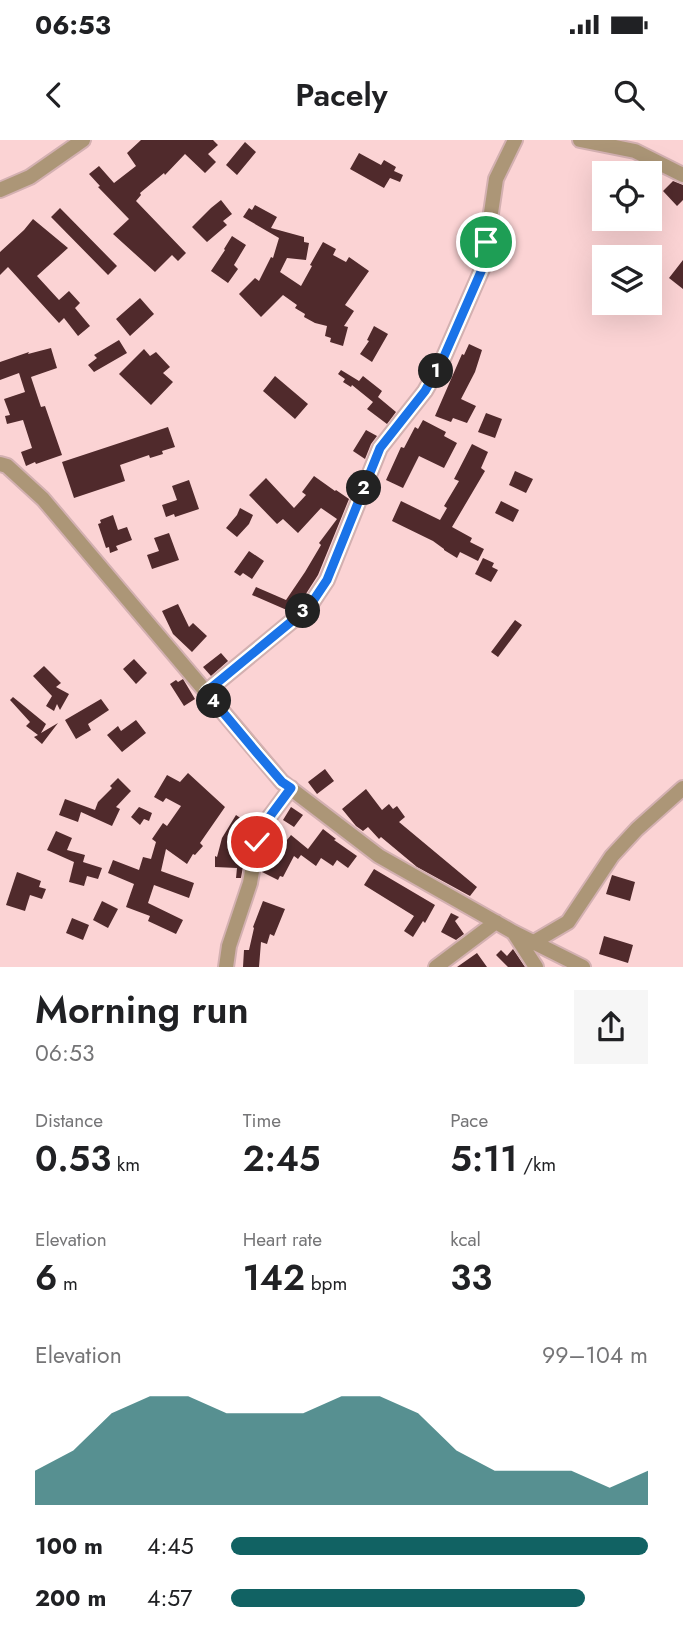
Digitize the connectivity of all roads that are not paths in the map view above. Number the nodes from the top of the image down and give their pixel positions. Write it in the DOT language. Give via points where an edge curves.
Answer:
graph roads {
  1 [pos="83,140"];
  2 [pos="514,140"];
  3 [pos="580,140"];
  4 [pos="637,146"];
  5 [pos="683,176"];
  6 [pos="0,190"];
  7 [pos="0,449"];
  8 [pos="3,465"];
  9 [pos="206,692"];
  10 [pos="291,788"];
  11 [pos="683,788"];
  12 [pos="496,922"];
  13 [pos="513,932"];
  14 [pos="534,942"];
  15 [pos="226,967"];
  16 [pos="436,967"];
  17 [pos="536,967"];
  18 [pos="583,967"];
  1 -- 6 [label="street" via="30,177"];
  2 -- 9 [label="street" via="496,179 478,279 425,391 380,448 327,580 309,607"];
  3 -- 4 [label="street"];
  4 -- 5 [label="street"];
  7 -- 8 [label="street"];
  8 -- 9 [label="street" via="43,499"];
  9 -- 10 [label="street"];
  10 -- 12 [label="street" via="379,856"];
  10 -- 15 [label="street" via="262,827"];
  11 -- 14 [label="street" via="612,856 568,922"];
  12 -- 13 [label="street"];
  12 -- 16 [label="street"];
  13 -- 14 [label="street"];
  13 -- 17 [label="street"];
  14 -- 18 [label="street"];
}
